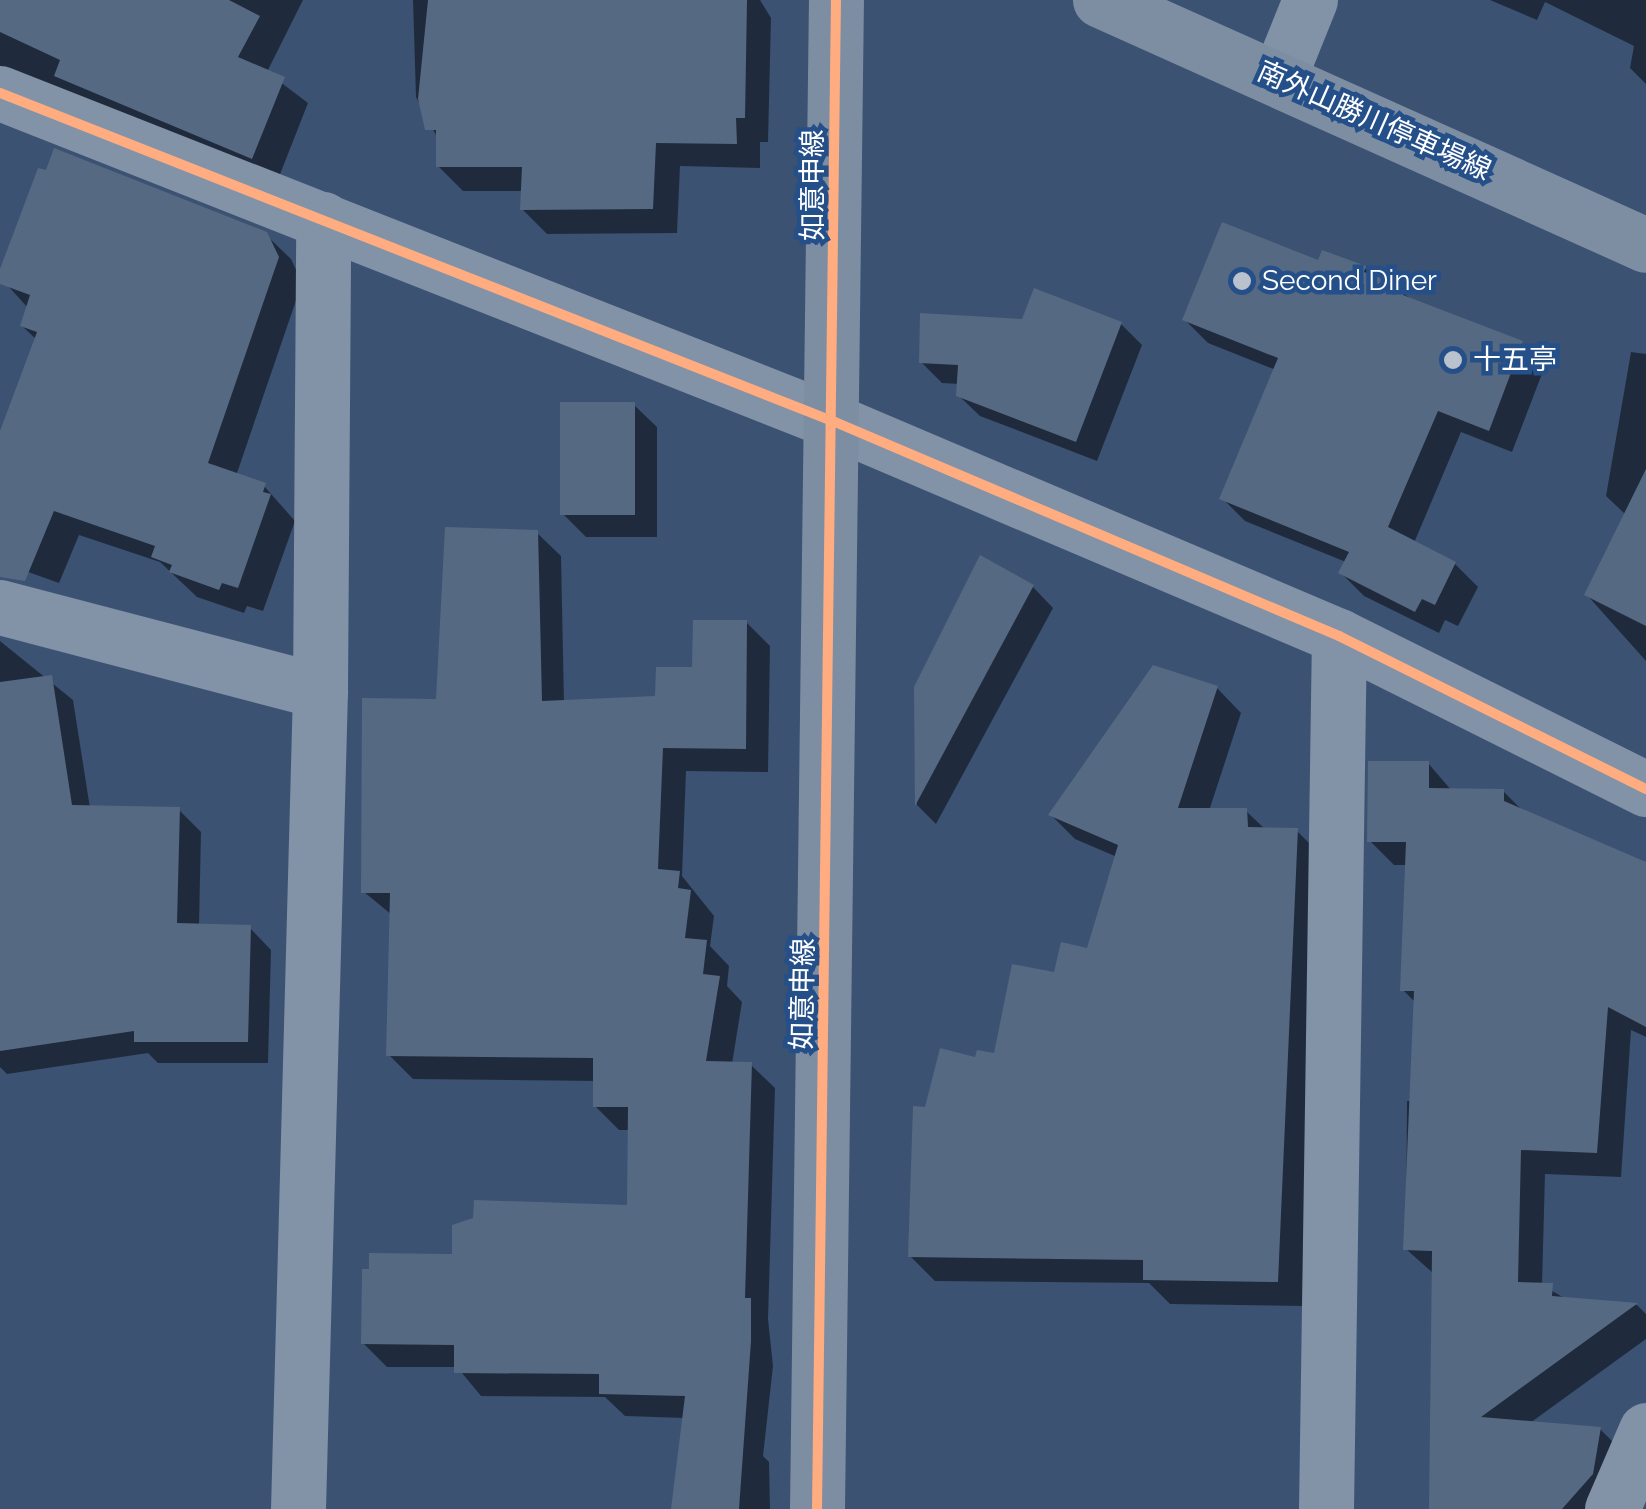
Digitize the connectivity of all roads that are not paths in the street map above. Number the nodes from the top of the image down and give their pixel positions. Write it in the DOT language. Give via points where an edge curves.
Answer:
graph roads {
  1 [pos="836,0"];
  2 [pos="1100,0"];
  3 [pos="1310,0"];
  4 [pos="1280,77"];
  5 [pos="0,93"];
  6 [pos="323,218"];
  7 [pos="1646,246"];
  8 [pos="835,422"];
  9 [pos="0,607"];
  10 [pos="1339,636"];
  11 [pos="320,691"];
  12 [pos="1646,789"];
  13 [pos="1646,1430"];
  14 [pos="298,1509"];
  15 [pos="817,1509"];
  16 [pos="1326,1509"];
  17 [pos="1612,1509"];
  1 -- 8 [label="street, 如意申線"];
  2 -- 4 [label="street, 南外山勝川停車場線"];
  3 -- 4 [label="street"];
  4 -- 7 [label="street, 南外山勝川停車場線"];
  5 -- 6 [label="street"];
  6 -- 8 [label="street"];
  6 -- 11 [label="street"];
  8 -- 10 [label="street"];
  8 -- 15 [label="street, 如意申線"];
  9 -- 11 [label="street"];
  10 -- 12 [label="street"];
  10 -- 16 [label="street"];
  11 -- 14 [label="street"];
  13 -- 17 [label="street"];
}
